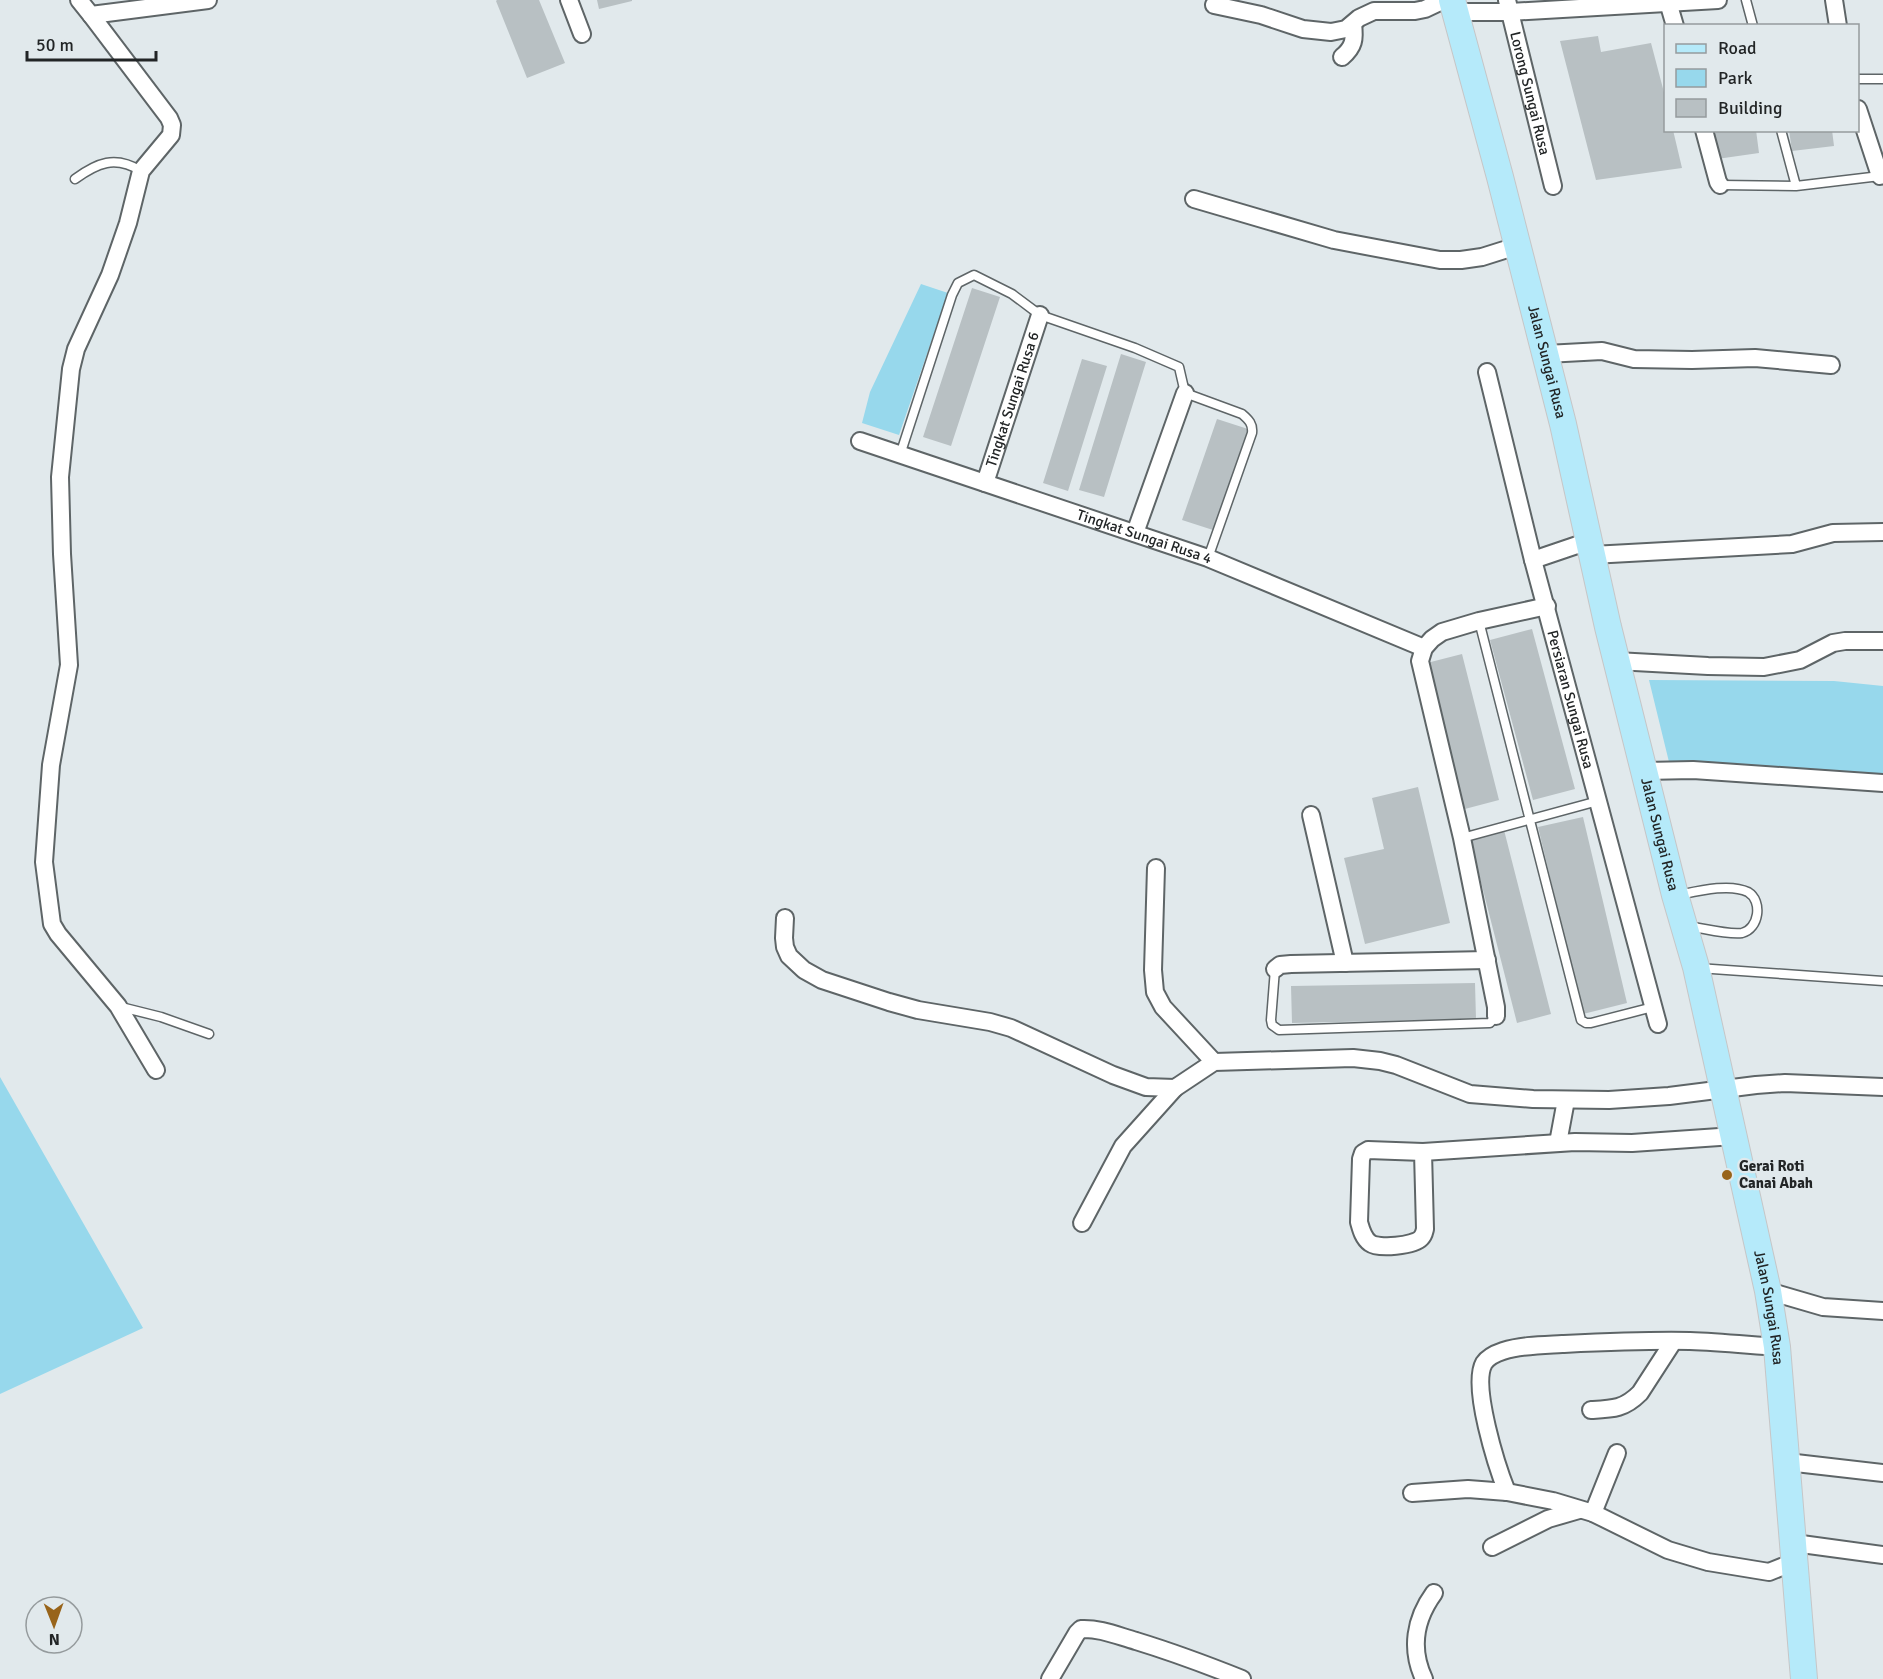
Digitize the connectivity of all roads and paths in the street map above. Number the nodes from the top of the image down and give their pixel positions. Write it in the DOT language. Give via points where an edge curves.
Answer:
graph roads {
  1 [pos="80,0"];
  2 [pos="208,0"];
  3 [pos="569,0"];
  4 [pos="1718,0"];
  5 [pos="1746,0"];
  6 [pos="1834,0"];
  7 [pos="1668,2"];
  8 [pos="1450,4"];
  9 [pos="1214,5"];
  10 [pos="1508,6"];
  11 [pos="91,15"];
  12 [pos="1353,24"];
  13 [pos="1674,24"];
  14 [pos="1752,24"];
  15 [pos="1839,24"];
  16 [pos="582,34"];
  17 [pos="1342,57"];
  18 [pos="1883,79"];
  19 [pos="1859,80"];
  20 [pos="1859,114"];
  21 [pos="1705,132"];
  22 [pos="1782,132"];
  23 [pos="141,171"];
  24 [pos="1881,175"];
  25 [pos="75,179"];
  26 [pos="1720,185"];
  27 [pos="1553,186"];
  28 [pos="1796,186"];
  29 [pos="1194,200"];
  30 [pos="1517,246"];
  31 [pos="1040,315"];
  32 [pos="1546,354"];
  33 [pos="1831,365"];
  34 [pos="1487,372"];
  35 [pos="1185,393"];
  36 [pos="860,441"];
  37 [pos="900,455"];
  38 [pos="985,483"];
  39 [pos="1883,532"];
  40 [pos="1135,533"];
  41 [pos="1591,548"];
  42 [pos="1208,558"];
  43 [pos="1533,560"];
  44 [pos="1546,606"];
  45 [pos="1479,621"];
  46 [pos="1883,641"];
  47 [pos="1424,648"];
  48 [pos="1616,661"];
  49 [pos="1645,771"];
  50 [pos="1883,783"];
  51 [pos="1598,801"];
  52 [pos="1311,815"];
  53 [pos="1530,819"];
  54 [pos="1462,838"];
  55 [pos="1156,868"];
  56 [pos="1676,896"];
  57 [pos="786,918"];
  58 [pos="1684,926"];
  59 [pos="1487,960"];
  60 [pos="1345,963"];
  61 [pos="1696,968"];
  62 [pos="1275,969"];
  63 [pos="1883,981"];
  64 [pos="118,1006"];
  65 [pos="1653,1007"];
  66 [pos="1496,1016"];
  67 [pos="1658,1024"];
  68 [pos="209,1034"];
  69 [pos="1214,1062"];
  70 [pos="156,1070"];
  71 [pos="1883,1087"];
  72 [pos="1175,1088"];
  73 [pos="1723,1089"];
  74 [pos="1566,1100"];
  75 [pos="1734,1136"];
  76 [pos="1558,1143"];
  77 [pos="1423,1152"];
  78 [pos="1082,1223"];
  79 [pos="1768,1291"];
  80 [pos="1883,1311"];
  81 [pos="1673,1342"];
  82 [pos="1777,1347"];
  83 [pos="1591,1410"];
  84 [pos="1617,1454"];
  85 [pos="1787,1462"];
  86 [pos="1883,1473"];
  87 [pos="1507,1492"];
  88 [pos="1412,1493"];
  89 [pos="1586,1512"];
  90 [pos="1492,1547"];
  91 [pos="1794,1553"];
  92 [pos="1883,1555"];
  93 [pos="1434,1593"];
  94 [pos="1050,1679"];
  95 [pos="1242,1679"];
  96 [pos="1424,1679"];
  97 [pos="1804,1679"];
  1 -- 11 [label="street"];
  2 -- 11 [label="street"];
  3 -- 16 [label="street"];
  4 -- 7 [label="street"];
  5 -- 14 [label="lane"];
  6 -- 15 [label="street"];
  7 -- 10 [label="street"];
  7 -- 13 [label="street"];
  8 -- 10 [label="street"];
  8 -- 12 [label="street" via="1374,11"];
  8 -- 30 [label="main road, Jalan Sungai Rusa"];
  9 -- 12 [label="street" via="1321,32 1338,31"];
  10 -- 27 [label="street, Lorong Sungai Rusa"];
  11 -- 23 [label="street" via="172,125 171,135"];
  12 -- 17 [label="street" via="1354,44"];
  18 -- 19 [label="lane"];
  20 -- 24 [label="street"];
  21 -- 26 [label="street"];
  22 -- 28 [label="lane"];
  23 -- 25 [label="lane" via="127,163 109,162 88,169"];
  23 -- 64 [label="street" via="110,275 76,349 71,369 60,477 69,665 51,765 44,862 52,924"];
  24 -- 28 [label="lane"];
  26 -- 28 [label="lane"];
  29 -- 30 [label="street" via="1334,240 1431,259 1461,260"];
  30 -- 32 [label="main road, Jalan Sungai Rusa"];
  31 -- 35 [label="lane" via="1179,367"];
  31 -- 37 [label="lane" via="1012,294 974,274 958,283"];
  31 -- 38 [label="street, Tingkat Sungai Rusa 6"];
  32 -- 33 [label="street" via="1591,350 1634,359 1755,358"];
  32 -- 41 [label="main road, Jalan Sungai Rusa"];
  34 -- 43 [label="street, Persiaran Sungai Rusa"];
  35 -- 40 [label="street"];
  35 -- 42 [label="lane" via="1242,414 1252,427"];
  36 -- 37 [label="street, Tingkat Sungai Rusa 4"];
  37 -- 38 [label="street, Tingkat Sungai Rusa 4"];
  38 -- 40 [label="street, Tingkat Sungai Rusa 4"];
  39 -- 41 [label="street" via="1833,533 1792,544"];
  40 -- 42 [label="street, Tingkat Sungai Rusa 4"];
  41 -- 43 [label="street"];
  41 -- 48 [label="main road, Jalan Sungai Rusa"];
  42 -- 47 [label="street, Tingkat Sungai Rusa 4"];
  43 -- 44 [label="street, Persiaran Sungai Rusa"];
  44 -- 45 [label="street"];
  44 -- 51 [label="street, Persiaran Sungai Rusa"];
  45 -- 47 [label="street" via="1442,632"];
  45 -- 53 [label="lane"];
  46 -- 48 [label="street" via="1833,643 1800,660 1764,667"];
  47 -- 54 [label="street" via="1421,667"];
  48 -- 49 [label="main road, Jalan Sungai Rusa"];
  49 -- 50 [label="street" via="1693,770"];
  49 -- 56 [label="main road, Jalan Sungai Rusa"];
  51 -- 53 [label="lane"];
  51 -- 65 [label="street, Persiaran Sungai Rusa"];
  52 -- 60 [label="street"];
  53 -- 54 [label="lane"];
  53 -- 65 [label="lane" via="1581,1020 1592,1023"];
  54 -- 59 [label="street"];
  55 -- 69 [label="street" via="1152,970 1155,992 1163,1007"];
  56 -- 58 [label="main road, Jalan Sungai Rusa"];
  56 -- 58 [label="lane" via="1700,890 1737,889 1748,892 1756,903 1752,929 1744,932"];
  57 -- 72 [label="street" via="785,947 789,956 822,980 918,1010 1011,1028 1113,1075 1146,1087"];
  58 -- 61 [label="main road, Jalan Sungai Rusa"];
  59 -- 60 [label="street"];
  59 -- 66 [label="street"];
  60 -- 62 [label="street" via="1291,964"];
  61 -- 63 [label="lane"];
  61 -- 73 [label="main road, Jalan Sungai Rusa"];
  62 -- 66 [label="lane" via="1271,1020 1279,1030 1490,1023"];
  64 -- 68 [label="lane"];
  64 -- 70 [label="street"];
  65 -- 67 [label="street, Persiaran Sungai Rusa"];
  69 -- 72 [label="street"];
  69 -- 74 [label="street" via="1353,1058 1410,1070 1470,1094"];
  71 -- 73 [label="street" via="1785,1083"];
  72 -- 78 [label="street" via="1123,1146"];
  73 -- 74 [label="street" via="1669,1096"];
  73 -- 75 [label="main road, Jalan Sungai Rusa"];
  74 -- 76 [label="street"];
  75 -- 76 [label="street"];
  75 -- 79 [label="main road, Jalan Sungai Rusa"];
  76 -- 77 [label="street"];
  77 -- 77 [label="street" via="1423,1235 1407,1244 1371,1245 1359,1222 1363,1153 1372,1149"];
  79 -- 80 [label="street" via="1823,1307"];
  79 -- 82 [label="main road, Jalan Sungai Rusa"];
  81 -- 82 [label="street"];
  81 -- 83 [label="street" via="1635,1398 1620,1408"];
  81 -- 87 [label="street" via="1523,1347 1489,1358 1484,1363 1480,1384 1492,1445"];
  82 -- 85 [label="main road, Jalan Sungai Rusa"];
  84 -- 89 [label="street"];
  85 -- 86 [label="street"];
  85 -- 91 [label="main road, Jalan Sungai Rusa"];
  87 -- 88 [label="street" via="1468,1489"];
  87 -- 89 [label="street"];
  89 -- 90 [label="street" via="1548,1519"];
  89 -- 91 [label="street" via="1668,1550 1708,1562 1769,1572"];
  91 -- 92 [label="street"];
  91 -- 97 [label="main road, Jalan Sungai Rusa"];
  93 -- 96 [label="street" via="1417,1625 1416,1656"];
  94 -- 95 [label="street" via="1077,1633 1089,1629 1180,1655"];
}
